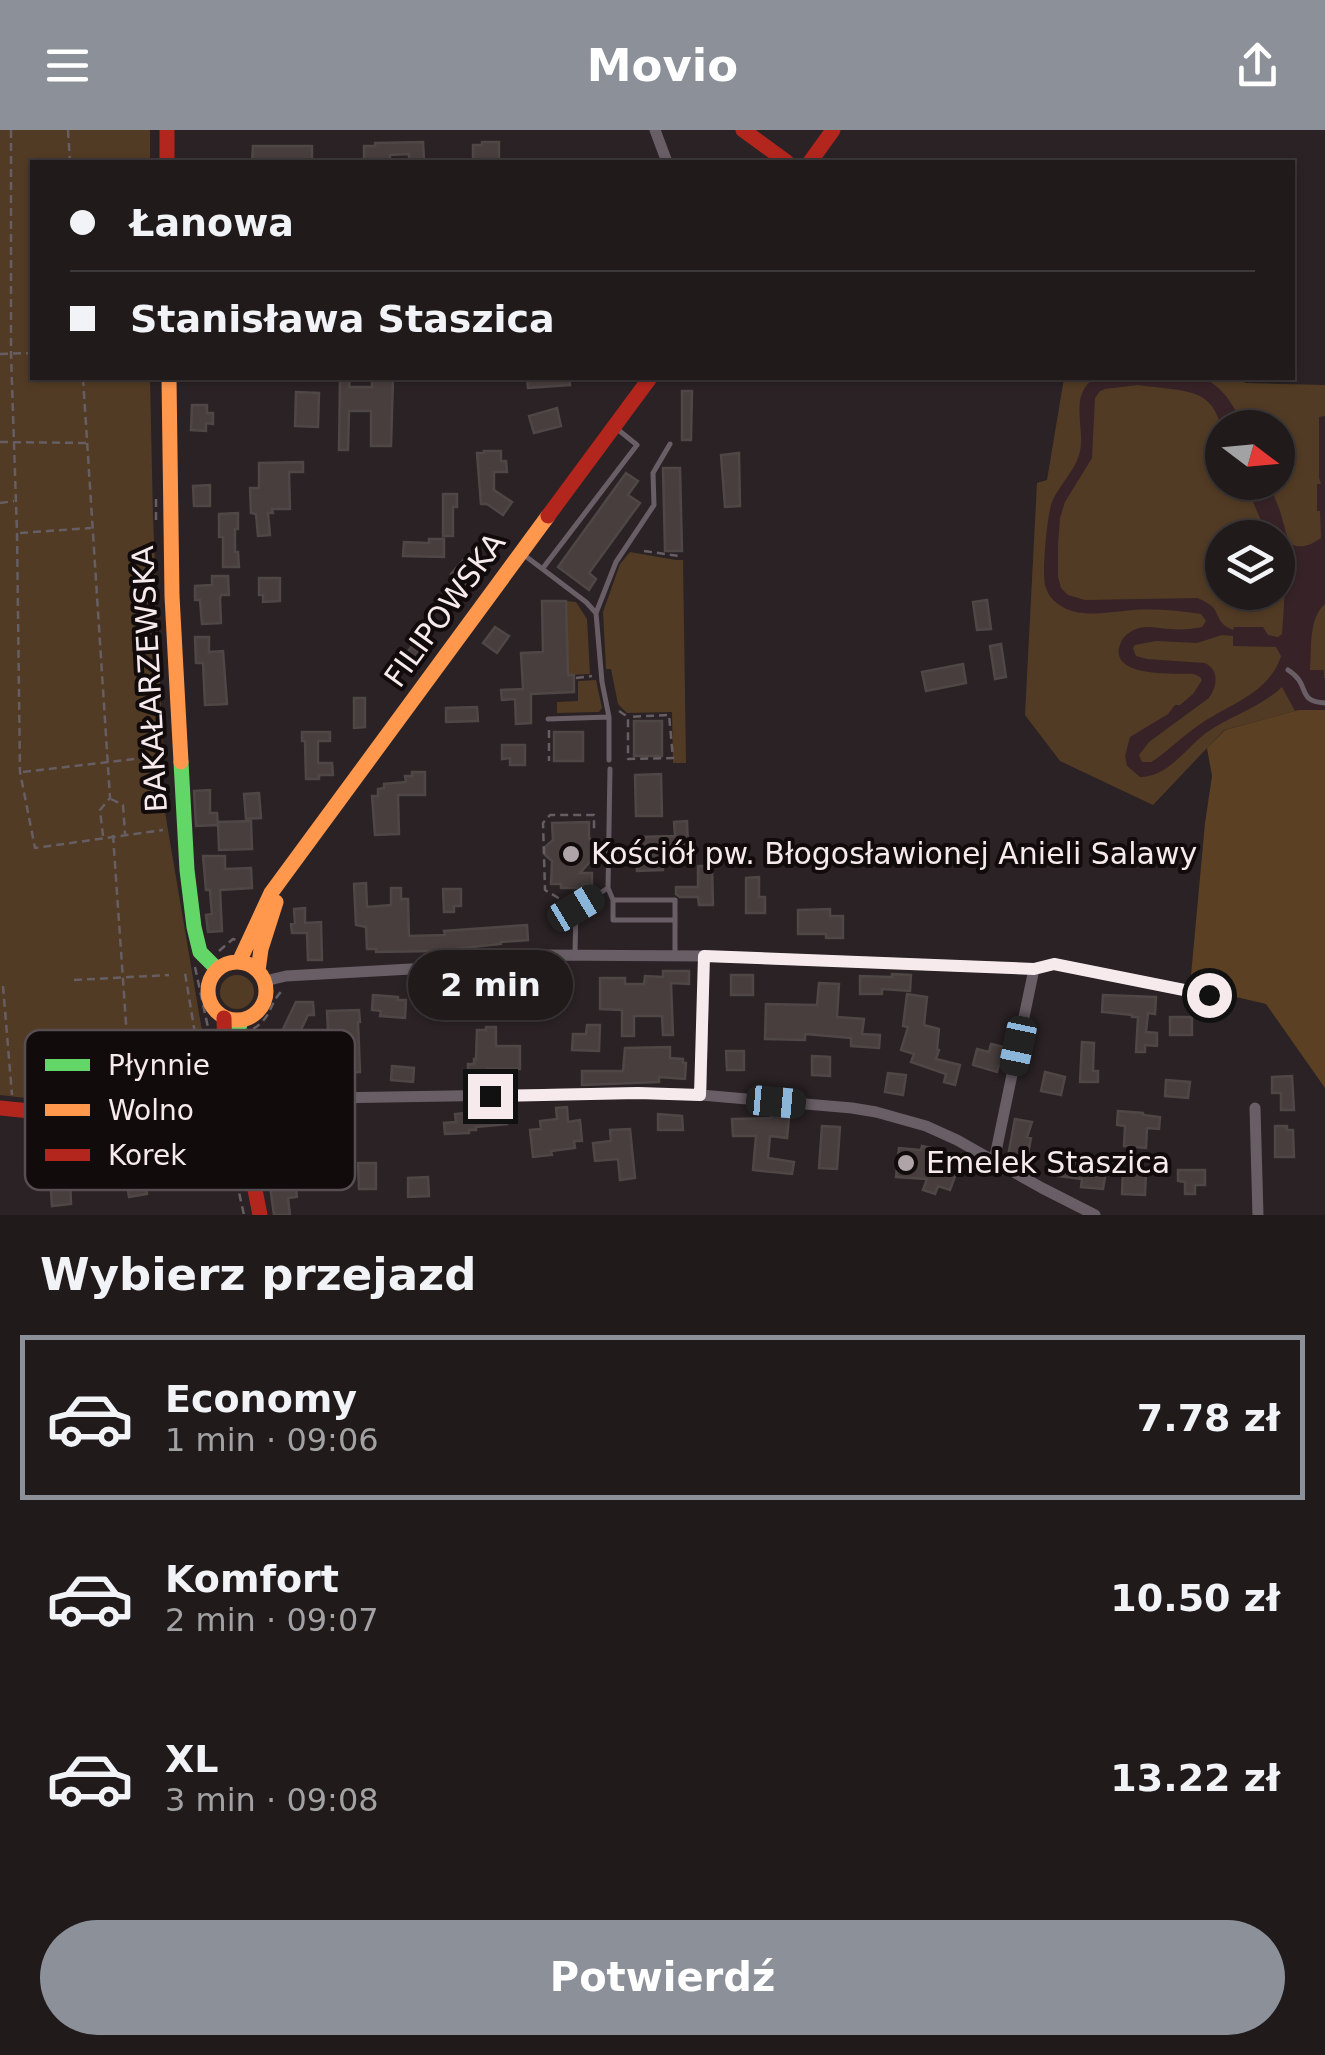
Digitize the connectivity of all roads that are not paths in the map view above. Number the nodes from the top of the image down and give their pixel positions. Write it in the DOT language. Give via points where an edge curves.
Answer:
graph roads {
  1 [pos="167,130"];
  2 [pos="655,130"];
  3 [pos="742,130"];
  4 [pos="833,130"];
  5 [pos="168,160"];
  6 [pos="666,160"];
  7 [pos="784,160"];
  8 [pos="811,160"];
  9 [pos="169,380"];
  10 [pos="648,380"];
  11 [pos="614,426"];
  12 [pos="670,444"];
  13 [pos="521,554"];
  14 [pos="543,568"];
  15 [pos="596,613"];
  16 [pos="1288,670"];
  17 [pos="1325,704"];
  18 [pos="609,717"];
  19 [pos="550,721"];
  20 [pos="609,760"];
  21 [pos="610,769"];
  22 [pos="284,874"];
  23 [pos="608,888"];
  24 [pos="612,900"];
  25 [pos="675,920"];
  26 [pos="575,955"];
  27 [pos="675,956"];
  28 [pos="704,956"];
  29 [pos="239,962"];
  30 [pos="212,965"];
  31 [pos="1034,969"];
  32 [pos="261,976"];
  33 [pos="1209,995"];
  34 [pos="224,1018"];
  35 [pos="247,1025"];
  36 [pos="223,1030"];
  37 [pos="244,1030"];
  38 [pos="700,1095"];
  39 [pos="355,1098"];
  40 [pos="1256,1108"];
  41 [pos="994,1162"];
  42 [pos="255,1190"];
  43 [pos="260,1215"];
  44 [pos="1096,1215"];
  45 [pos="1258,1215"];
  1 -- 5 [label="street"];
  2 -- 6 [label="street"];
  3 -- 7 [label="street"];
  4 -- 8 [label="street"];
  9 -- 30 [label="street, BAKAŁARZEWSKA" via="187,870 200,952"];
  10 -- 11 [label="street, FILIPOWSKA"];
  11 -- 13 [label="street, FILIPOWSKA"];
  11 -- 14 [label="lane" via="637,445"];
  12 -- 15 [label="lane" via="653,474 654,505 616,562"];
  13 -- 14 [label="lane"];
  13 -- 22 [label="street, FILIPOWSKA"];
  14 -- 15 [label="lane"];
  15 -- 18 [label="lane"];
  16 -- 17 [label="lane" via="1310,701"];
  18 -- 19 [label="lane"];
  18 -- 20 [label="lane"];
  21 -- 23 [label="lane"];
  22 -- 29 [label="street, FILIPOWSKA"];
  22 -- 32 [label="street, FILIPOWSKA" via="261,948"];
  23 -- 24 [label="lane"];
  23 -- 26 [label="lane" via="576,908"];
  24 -- 25 [label="lane" via="675,900"];
  24 -- 25 [label="lane" via="612,920"];
  25 -- 27 [label="lane"];
  26 -- 27 [label="street"];
  26 -- 32 [label="street"];
  27 -- 28 [label="street"];
  28 -- 31 [label="street"];
  28 -- 38 [label="street"];
  29 -- 30 [label="street"];
  29 -- 32 [label="street"];
  30 -- 34 [label="street" via="208,996"];
  31 -- 33 [label="street" via="1054,964"];
  31 -- 41 [label="street"];
  32 -- 35 [label="street" via="266,998"];
  34 -- 35 [label="street"];
  34 -- 36 [label="street"];
  35 -- 37 [label="street"];
  38 -- 39 [label="street"];
  38 -- 41 [label="street" via="876,1112 926,1126"];
  40 -- 45 [label="street"];
  41 -- 44 [label="street"];
  42 -- 43 [label="street"];
}
